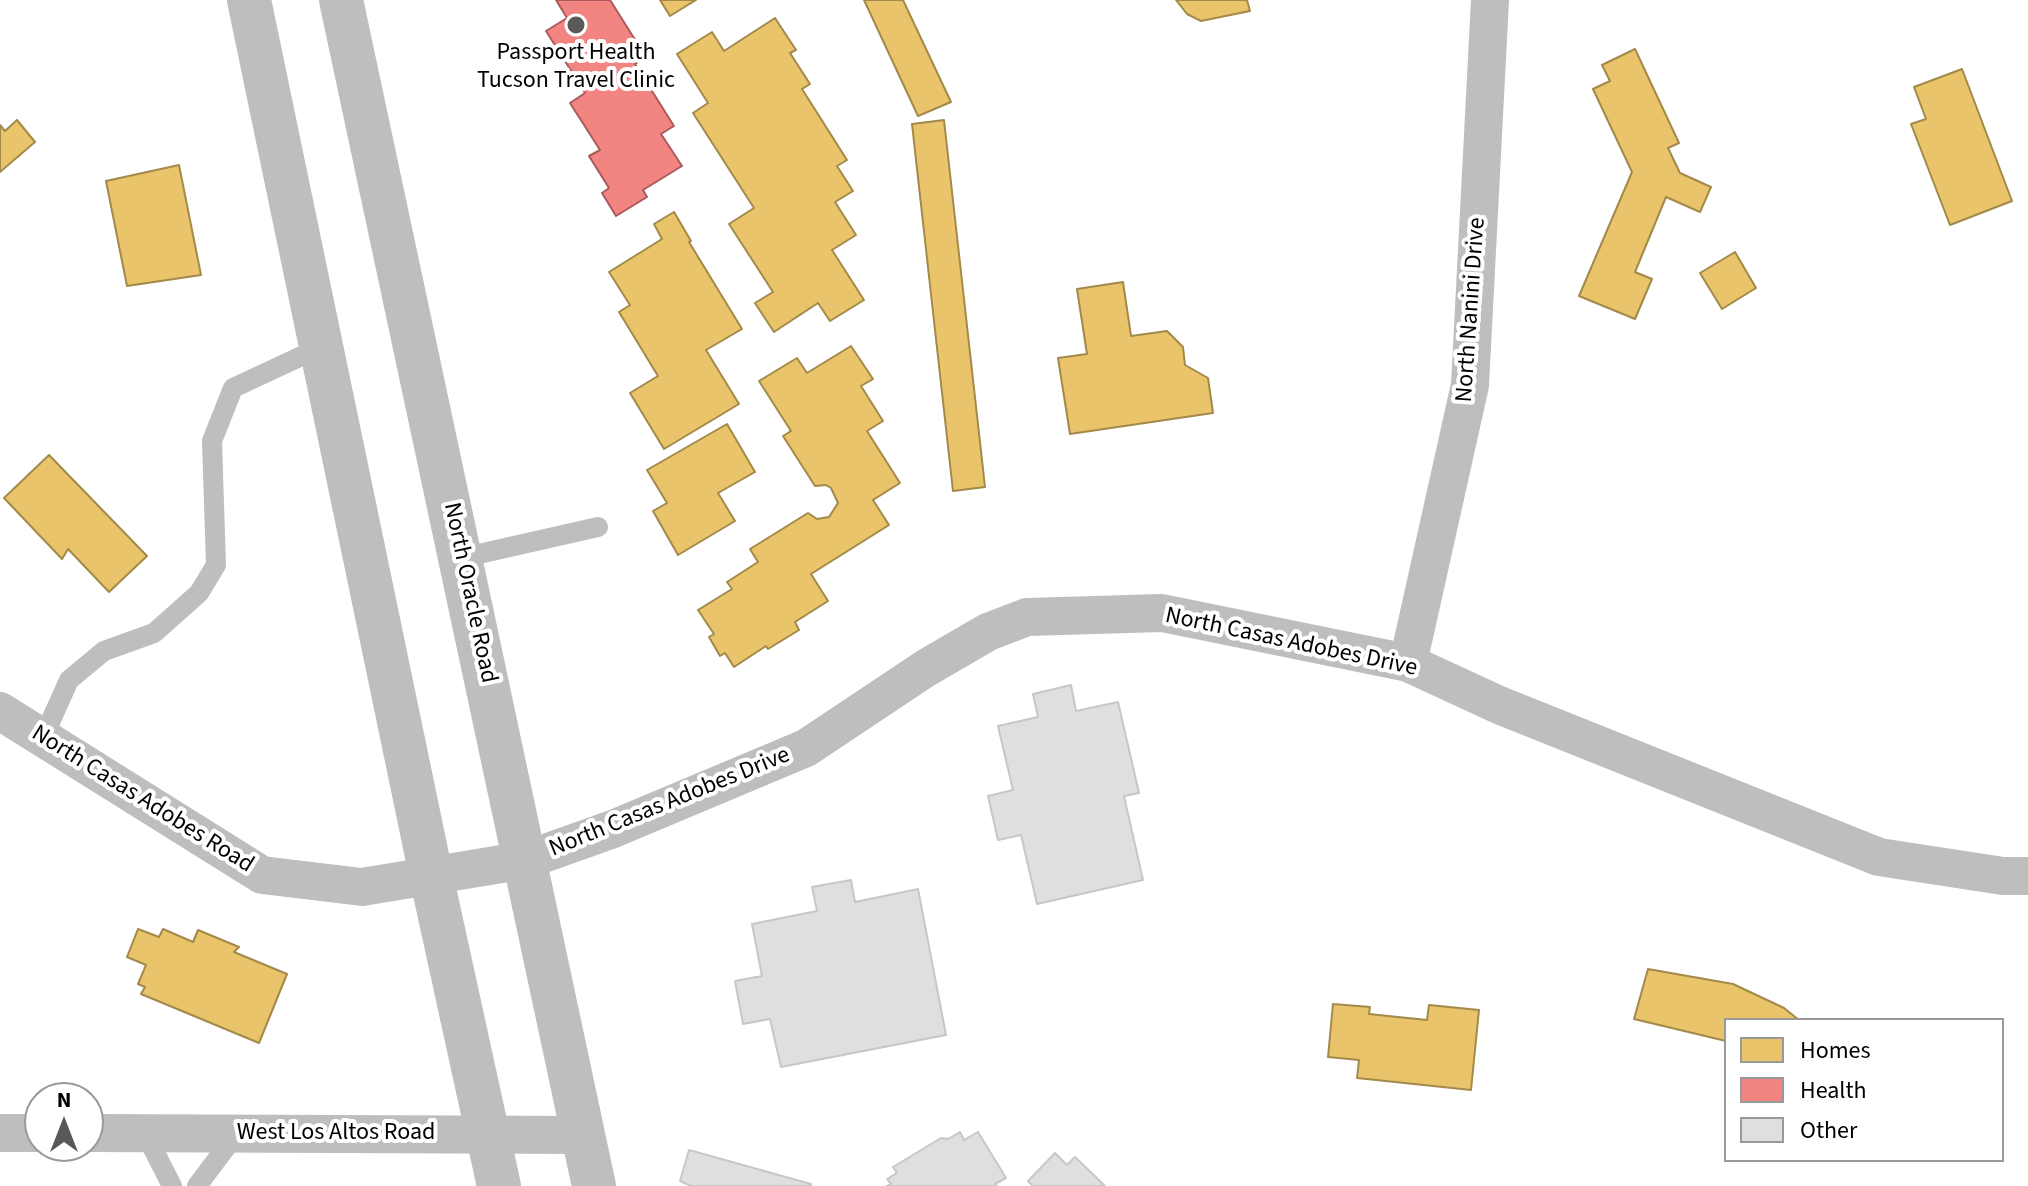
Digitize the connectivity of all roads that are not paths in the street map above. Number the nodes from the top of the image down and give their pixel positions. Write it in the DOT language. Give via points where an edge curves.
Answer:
graph roads {
  1 [pos="249,0"];
  2 [pos="341,0"];
  3 [pos="1490,0"];
  4 [pos="321,347"];
  5 [pos="598,527"];
  6 [pos="461,558"];
  7 [pos="1408,663"];
  8 [pos="0,711"];
  9 [pos="43,738"];
  10 [pos="526,860"];
  11 [pos="431,875"];
  12 [pos="2028,876"];
  13 [pos="0,1133"];
  14 [pos="24,1133"];
  15 [pos="104,1133"];
  16 [pos="145,1133"];
  17 [pos="236,1134"];
  18 [pos="488,1134"];
  19 [pos="583,1135"];
  20 [pos="172,1186"];
  21 [pos="197,1186"];
  22 [pos="499,1186"];
  23 [pos="594,1186"];
  1 -- 4 [label="highway"];
  2 -- 6 [label="highway, North Oracle Road"];
  3 -- 7 [label="street, North Nanini Drive" via="1470,385"];
  4 -- 9 [label="lane" via="233,388 212,441 216,565 199,593 154,633 104,651 69,680"];
  4 -- 11 [label="highway"];
  5 -- 6 [label="lane"];
  6 -- 10 [label="highway, North Oracle Road"];
  7 -- 10 [label="street, North Casas Adobes Drive" via="1162,613 1027,617 988,632 926,668 806,748"];
  7 -- 12 [label="street, North Casas Adobes Drive" via="1499,705 1879,857"];
  8 -- 9 [label="street, North Casas Adobes Road"];
  9 -- 11 [label="street, North Casas Adobes Road" via="262,875 362,887"];
  10 -- 11 [label="street, North Casas Adobes Road"];
  10 -- 19 [label="highway, North Oracle Road"];
  11 -- 18 [label="highway"];
  13 -- 14 [label="street"];
  15 -- 16 [label="street, West Los Altos Road"];
  16 -- 17 [label="street, West Los Altos Road"];
  16 -- 20 [label="lane"];
  17 -- 18 [label="street, West Los Altos Road"];
  17 -- 21 [label="lane"];
  18 -- 19 [label="street, West Los Altos Road"];
  18 -- 22 [label="highway"];
  19 -- 23 [label="highway, North Oracle Road"];
}
